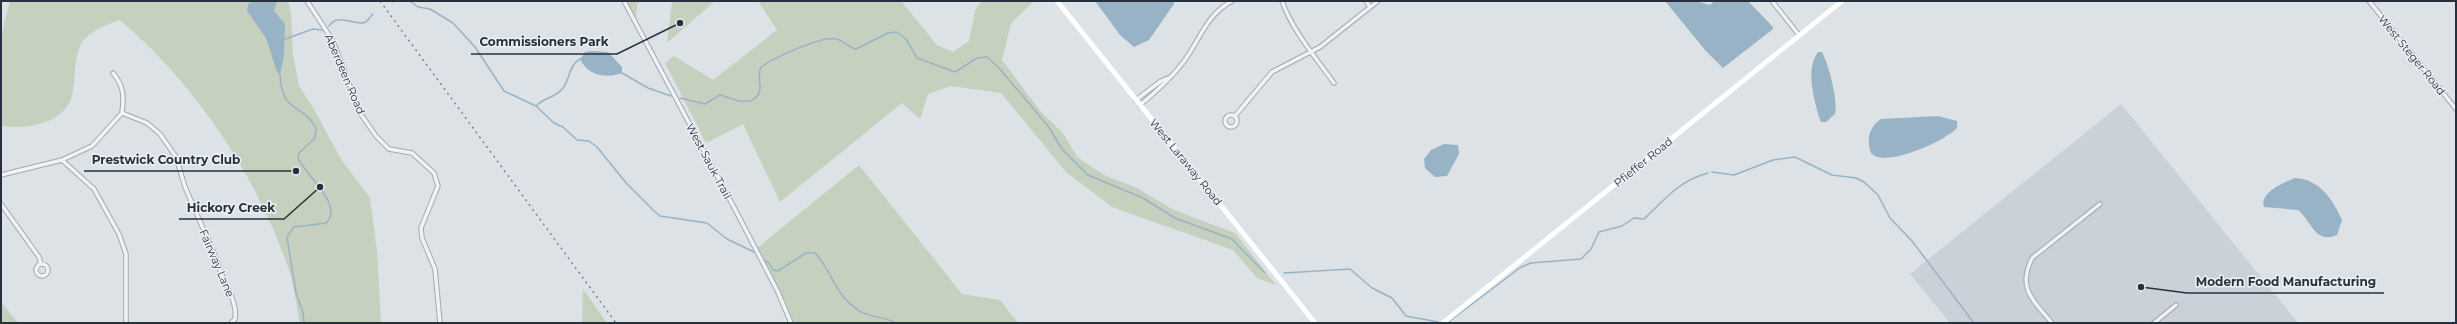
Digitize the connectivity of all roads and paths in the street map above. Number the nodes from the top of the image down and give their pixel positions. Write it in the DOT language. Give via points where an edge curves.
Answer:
graph roads {
  1 [pos="308,1"];
  2 [pos="624,1"];
  3 [pos="1056,1"];
  4 [pos="1232,1"];
  5 [pos="1282,1"];
  6 [pos="1366,1"];
  7 [pos="1378,1"];
  8 [pos="1772,1"];
  9 [pos="1842,1"];
  10 [pos="2369,1"];
  11 [pos="1370,7"];
  12 [pos="1799,35"];
  13 [pos="1312,52"];
  14 [pos="113,73"];
  15 [pos="1168,78"];
  16 [pos="1334,83"];
  17 [pos="1136,100"];
  18 [pos="1140,105"];
  19 [pos="2456,109"];
  20 [pos="122,113"];
  21 [pos="1235,116"];
  22 [pos="62,160"];
  23 [pos="1,175"];
  24 [pos="1,204"];
  25 [pos="2100,204"];
  26 [pos="41,264"];
  27 [pos="2176,305"];
  28 [pos="126,323"];
  29 [pos="231,323"];
  30 [pos="440,323"];
  31 [pos="444,323"];
  32 [pos="791,323"];
  33 [pos="1315,323"];
  34 [pos="1443,323"];
  35 [pos="2052,323"];
  36 [pos="2154,323"];
  1 -- 30 [label="street, Aberdeen Road" via="333,42 360,113 376,136 389,149 412,153 434,173 438,186 421,228 422,238 435,269"];
  2 -- 32 [label="street, West Sauk Trail" via="778,292"];
  3 -- 17 [label="street, West Laraway Road"];
  4 -- 15 [label="street" via="1213,15 1186,58"];
  5 -- 13 [label="street"];
  6 -- 11 [label="street"];
  7 -- 11 [label="street"];
  8 -- 12 [label="street"];
  9 -- 12 [label="street, Pfieffer Road"];
  10 -- 19 [label="street, West Steger Road"];
  11 -- 13 [label="street"];
  12 -- 34 [label="street, Pfieffer Road"];
  13 -- 16 [label="street"];
  13 -- 21 [label="street" via="1272,72"];
  14 -- 20 [label="street" via="124,93"];
  15 -- 17 [label="street" via="1160,81"];
  15 -- 18 [label="street" via="1165,85"];
  17 -- 18 [label="street, West Laraway Road"];
  18 -- 33 [label="street, West Laraway Road"];
  20 -- 22 [label="street" via="92,146"];
  20 -- 29 [label="street, Fairway Lane" via="148,123 160,134 176,157 221,277 234,302 235,319"];
  22 -- 23 [label="street"];
  22 -- 28 [label="street" via="94,190 119,234 126,254"];
  24 -- 26 [label="street" via="39,257"];
  25 -- 35 [label="street" via="2032,258 2027,267 2026,286 2030,296"];
  27 -- 36 [label="street"];
  30 -- 31 [label="street"];
}
